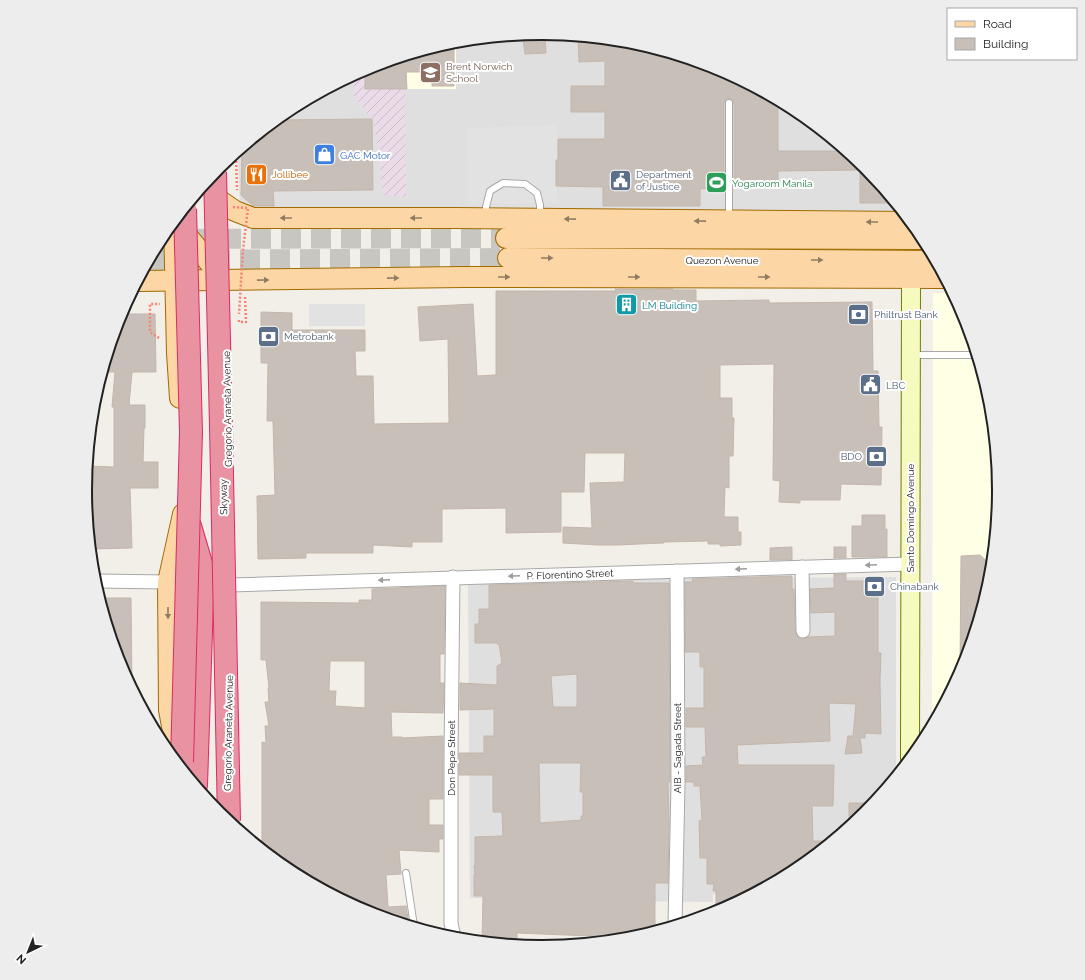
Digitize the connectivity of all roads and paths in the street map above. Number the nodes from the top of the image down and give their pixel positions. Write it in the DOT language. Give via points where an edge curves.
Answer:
graph roads {
  1 [pos="729,103"];
  2 [pos="221,175"];
  3 [pos="215,181"];
  4 [pos="222,202"];
  5 [pos="185,216"];
  6 [pos="486,218"];
  7 [pos="540,218"];
  8 [pos="728,221"];
  9 [pos="904,222"];
  10 [pos="178,226"];
  11 [pos="174,231"];
  12 [pos="506,238"];
  13 [pos="916,239"];
  14 [pos="508,258"];
  15 [pos="930,261"];
  16 [pos="911,278"];
  17 [pos="939,278"];
  18 [pos="224,280"];
  19 [pos="144,281"];
  20 [pos="176,281"];
  21 [pos="245,298"];
  22 [pos="162,303"];
  23 [pos="239,322"];
  24 [pos="150,332"];
  25 [pos="911,355"];
  26 [pos="972,355"];
  27 [pos="184,506"];
  28 [pos="910,564"];
  29 [pos="802,567"];
  30 [pos="677,571"];
  31 [pos="453,577"];
  32 [pos="102,581"];
  33 [pos="168,582"];
  34 [pos="230,585"];
  35 [pos="803,631"];
  36 [pos="910,750"];
  37 [pos="176,751"];
  38 [pos="182,760"];
  39 [pos="184,763"];
  40 [pos="196,778"];
  41 [pos="228,811"];
  42 [pos="228,812"];
  43 [pos="406,873"];
  44 [pos="675,920"];
  45 [pos="413,921"];
  46 [pos="452,930"];
  1 -- 8 [label="lane"];
  2 -- 4 [label="main road, Gregorio Araneta Avenue"];
  3 -- 41 [label="highway, Skyway, bridge"];
  6 -- 4 [label="main road, one-way" via="253,218 235,211"];
  4 -- 18 [label="main road, Gregorio Araneta Avenue"];
  5 -- 38 [label="highway, bridge" via="191,432"];
  6 -- 7 [label="main road"];
  6 -- 7 [label="lane" via="490,191 504,183 525,184 537,193"];
  8 -- 7 [label="main road, one-way"];
  9 -- 8 [label="main road, one-way"];
  10 -- 18 [label="main road"];
  11 -- 20 [label="main road"];
  12 -- 13 [label="main road"];
  14 -- 15 [label="main road, Quezon Avenue, one-way"];
  16 -- 17 [label="main road"];
  18 -- 16 [label="main road, one-way" via="465,277"];
  16 -- 25 [label="main road, Santo Domingo Avenue"];
  18 -- 20 [label="main road"];
  18 -- 34 [label="main road, Gregorio Araneta Avenue"];
  19 -- 20 [label="main road"];
  20 -- 27 [label="main road"];
  21 -- 23 [label="path" via="246,322"];
  22 -- 24 [label="path" via="150,304"];
  25 -- 26 [label="lane"];
  25 -- 28 [label="main road, Santo Domingo Avenue"];
  27 -- 33 [label="main road"];
  27 -- 39 [label="main road" via="191,585"];
  27 -- 40 [label="highway" via="203,570"];
  28 -- 29 [label="street, P. Florentino Street, one-way"];
  28 -- 36 [label="main road, Santo Domingo Avenue"];
  29 -- 30 [label="street, P. Florentino Street, one-way"];
  29 -- 35 [label="street"];
  30 -- 31 [label="street, P. Florentino Street, one-way"];
  30 -- 44 [label="street, AIB - Sagada Street" via="678,784"];
  31 -- 34 [label="street, P. Florentino Street, one-way"];
  31 -- 46 [label="street, Don Pepe Street"];
  32 -- 33 [label="street"];
  33 -- 37 [label="main road, one-way" via="169,710"];
  34 -- 42 [label="main road, Gregorio Araneta Avenue"];
  43 -- 45 [label="lane"];
}
